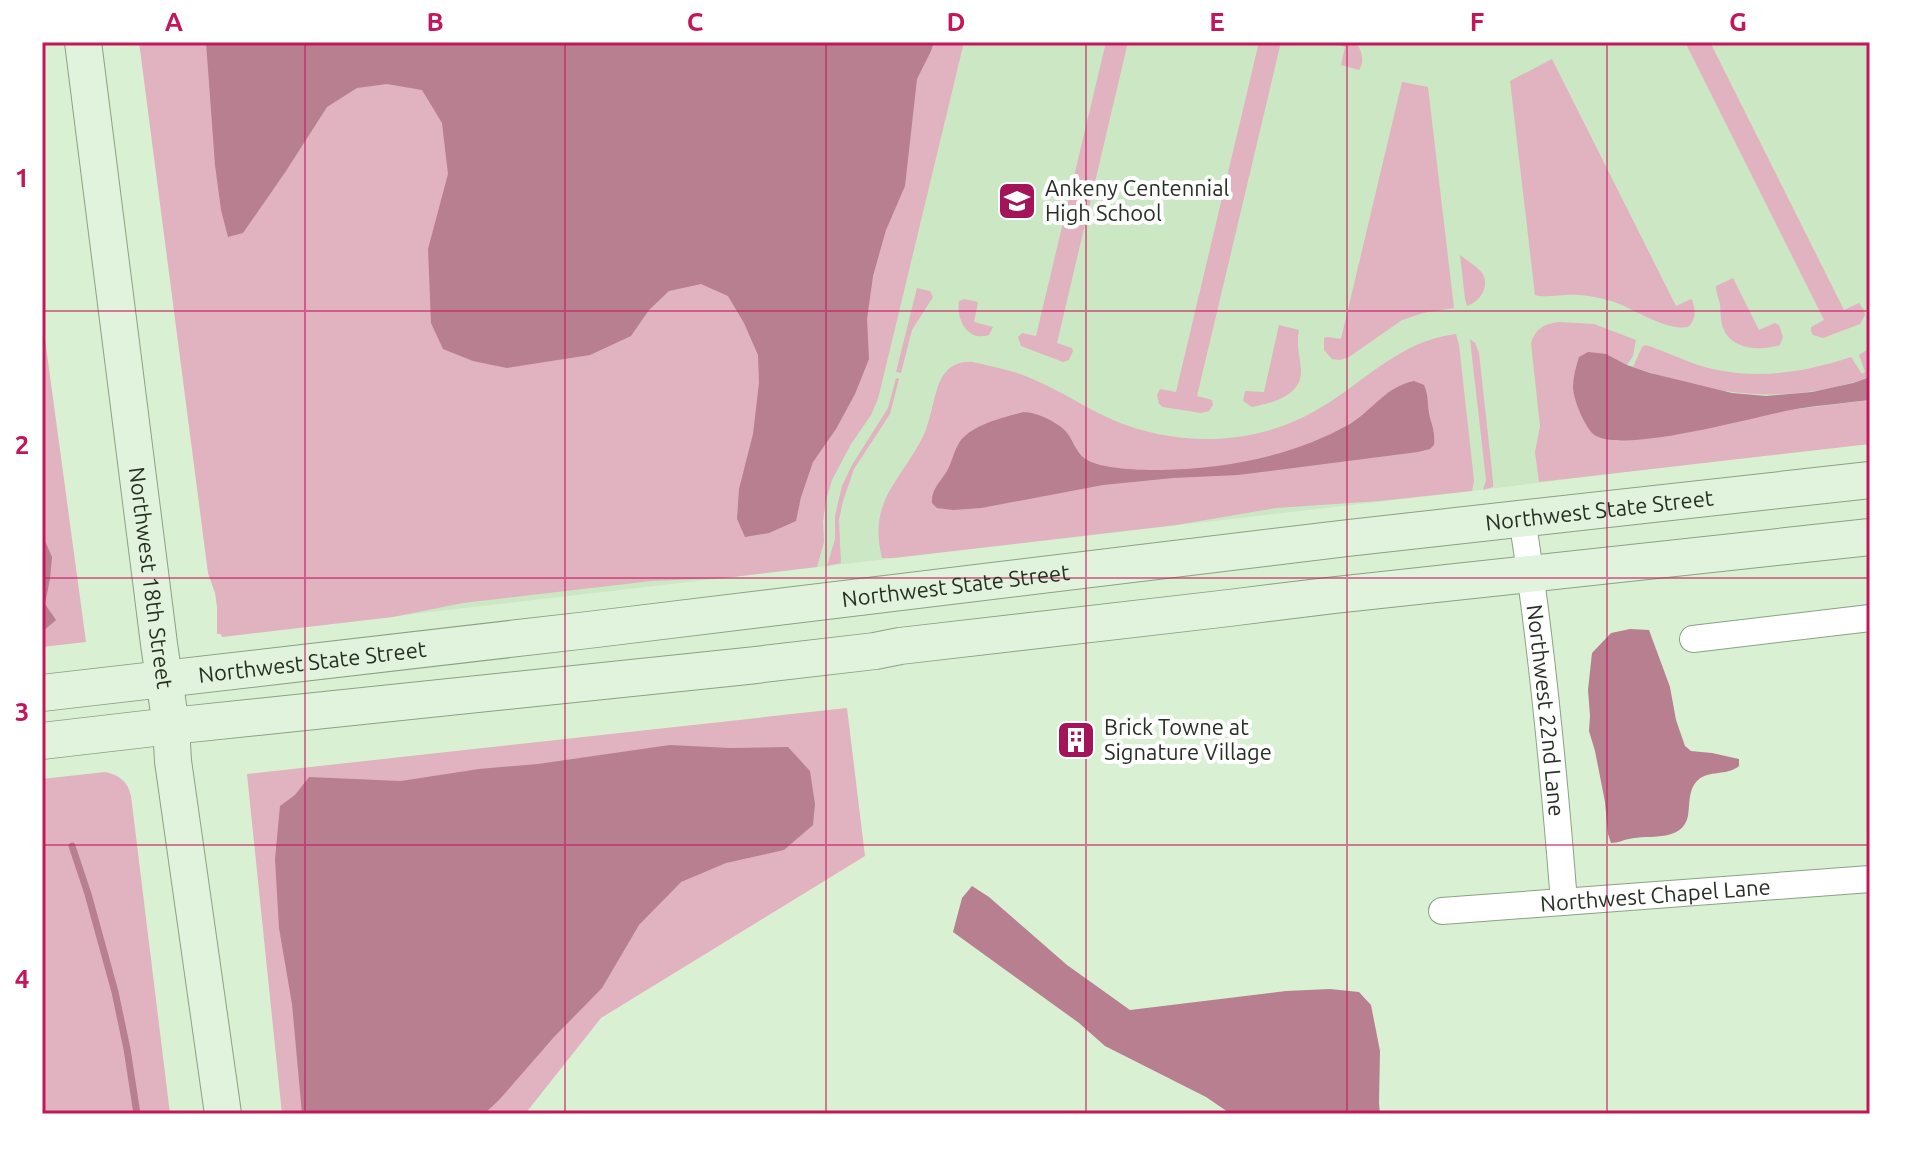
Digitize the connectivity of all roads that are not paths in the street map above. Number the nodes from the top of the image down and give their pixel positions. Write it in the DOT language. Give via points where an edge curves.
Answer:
graph roads {
  1 [pos="83,42"];
  2 [pos="1870,480"];
  3 [pos="1522,518"];
  4 [pos="1870,537"];
  5 [pos="1531,574"];
  6 [pos="1870,618"];
  7 [pos="1693,639"];
  8 [pos="164,678"];
  9 [pos="42,693"];
  10 [pos="171,726"];
  11 [pos="42,741"];
  12 [pos="1870,879"];
  13 [pos="1564,902"];
  14 [pos="1442,911"];
  15 [pos="223,1114"];
  1 -- 8 [label="main road, Northwest 18th Street"];
  2 -- 3 [label="main road, Northwest State Street"];
  3 -- 5 [label="street, Northwest 22nd Lane"];
  3 -- 8 [label="main road, Northwest State Street"];
  4 -- 5 [label="main road"];
  5 -- 10 [label="main road" via="747,666"];
  5 -- 13 [label="street, Northwest 22nd Lane"];
  6 -- 7 [label="street"];
  8 -- 9 [label="main road, Northwest State Street"];
  8 -- 10 [label="main road, Northwest 18th Street"];
  10 -- 11 [label="main road"];
  10 -- 15 [label="main road, Northwest 18th Street"];
  12 -- 13 [label="street, Northwest Chapel Lane"];
  13 -- 14 [label="street, Northwest Chapel Lane"];
}
